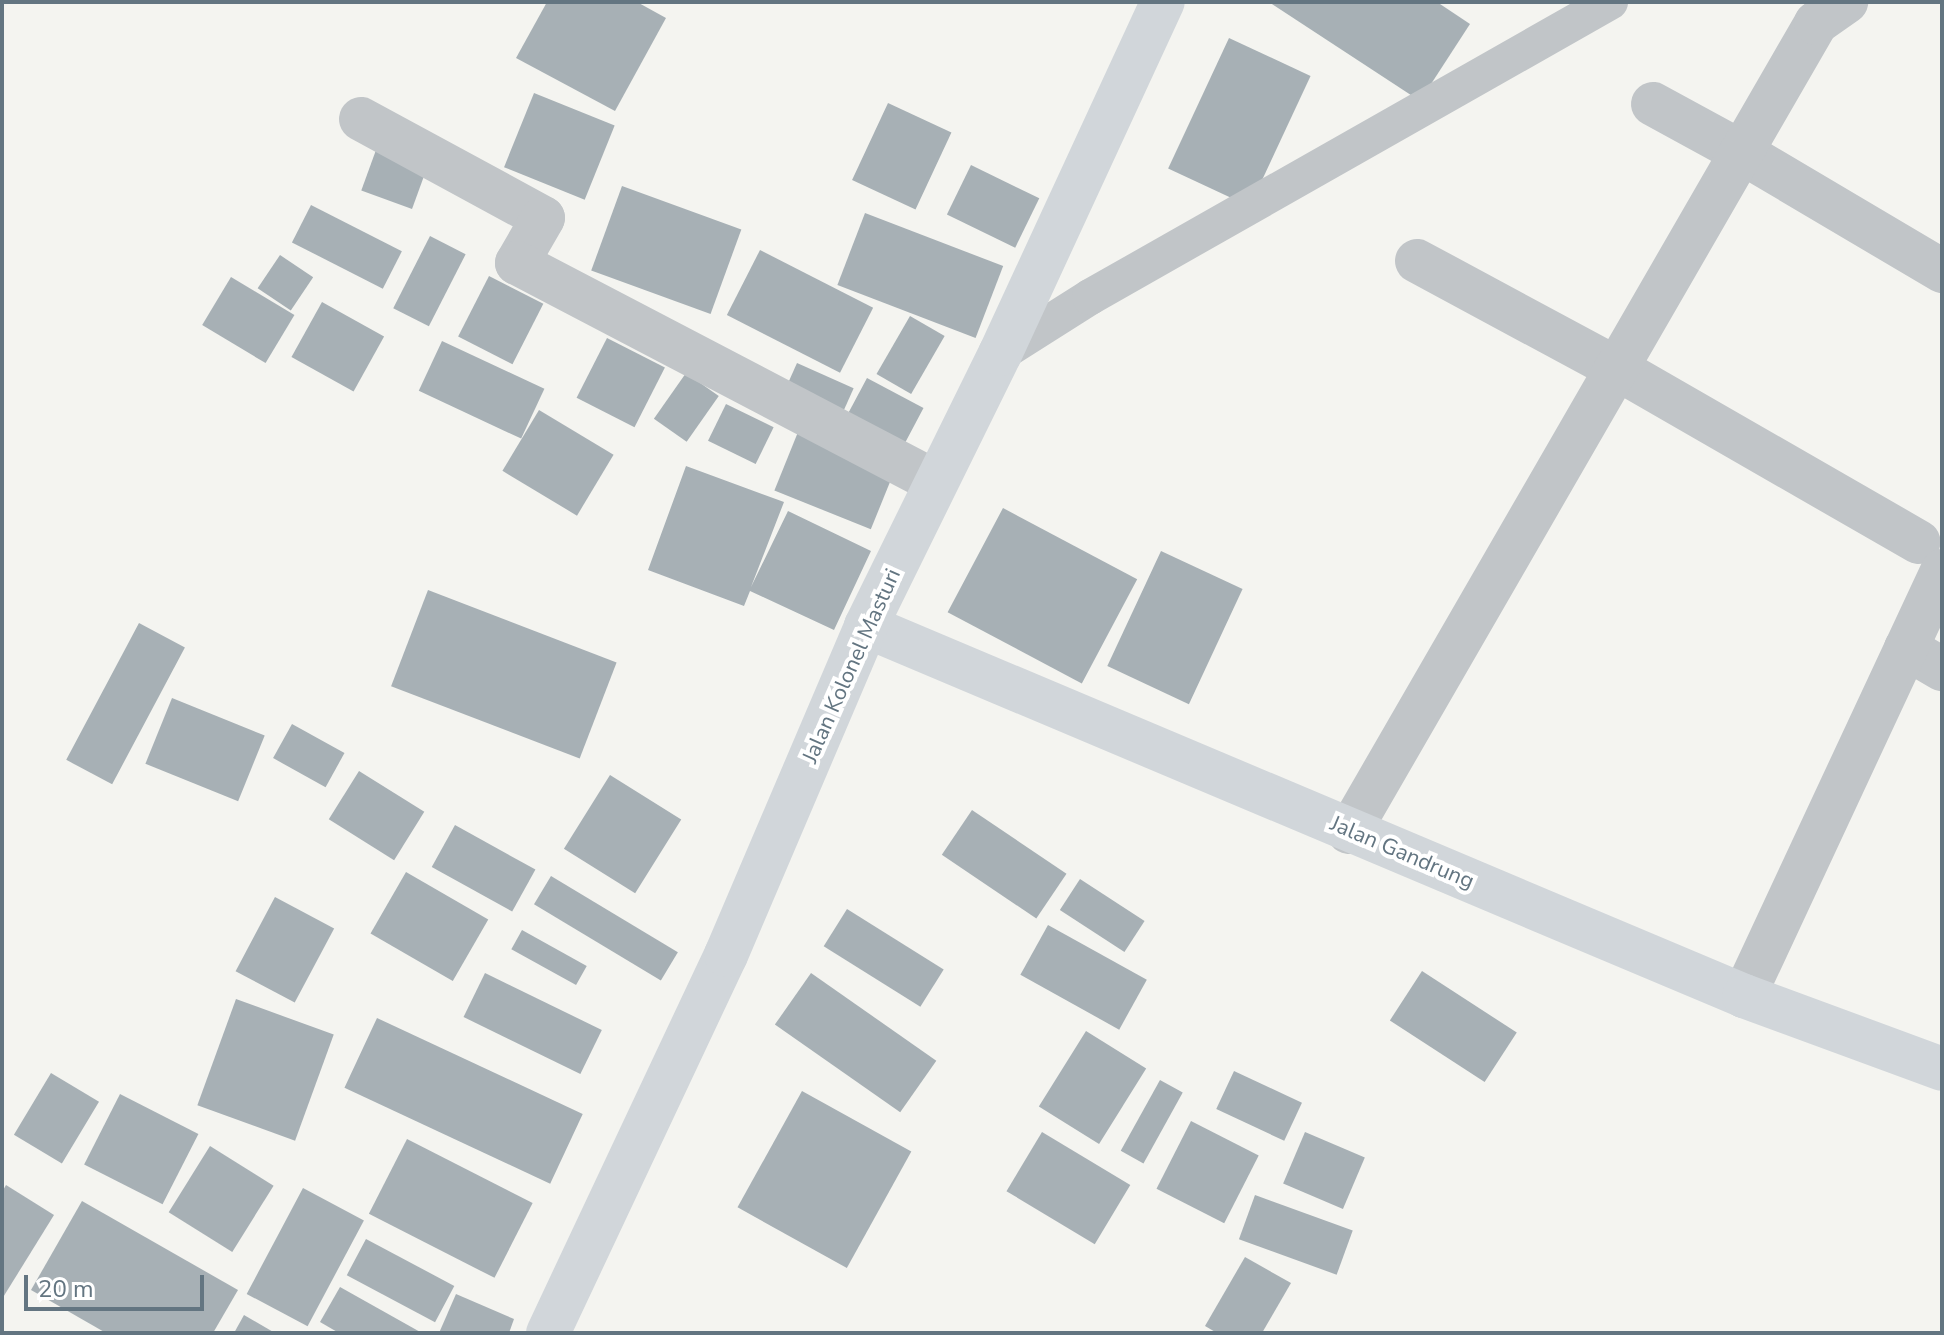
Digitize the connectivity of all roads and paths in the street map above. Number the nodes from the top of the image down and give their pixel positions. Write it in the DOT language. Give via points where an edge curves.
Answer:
graph roads {
  1 [pos="1163,2"];
  2 [pos="1610,2"];
  3 [pos="1846,2"];
  4 [pos="1653,104"];
  5 [pos="361,119"];
  6 [pos="1741,152"];
  7 [pos="1417,261"];
  8 [pos="1942,271"];
  9 [pos="1000,354"];
  10 [pos="1616,368"];
  11 [pos="936,482"];
  12 [pos="1930,556"];
  13 [pos="866,626"];
  14 [pos="1924,659"];
  15 [pos="1349,832"];
  16 [pos="1744,996"];
  17 [pos="1942,1069"];
  18 [pos="548,1333"];
  1 -- 9 [label="main road, Jalan Kolonel Masturi"];
  2 -- 9 [label="lane" via="1090,297"];
  3 -- 6 [label="street" via="1816,23"];
  4 -- 6 [label="street"];
  5 -- 11 [label="street" via="543,218 517,263"];
  6 -- 8 [label="street"];
  6 -- 10 [label="street"];
  7 -- 10 [label="street"];
  9 -- 11 [label="main road, Jalan Kolonel Masturi"];
  10 -- 12 [label="street"];
  10 -- 15 [label="street"];
  11 -- 13 [label="main road, Jalan Kolonel Masturi"];
  12 -- 14 [label="street"];
  13 -- 15 [label="main road, Jalan Gandrung"];
  13 -- 18 [label="main road, Jalan Kolonel Masturi" via="726,955"];
  14 -- 16 [label="street"];
  15 -- 16 [label="main road, Jalan Gandrung"];
  16 -- 17 [label="main road, Jalan Gandrung"];
}
